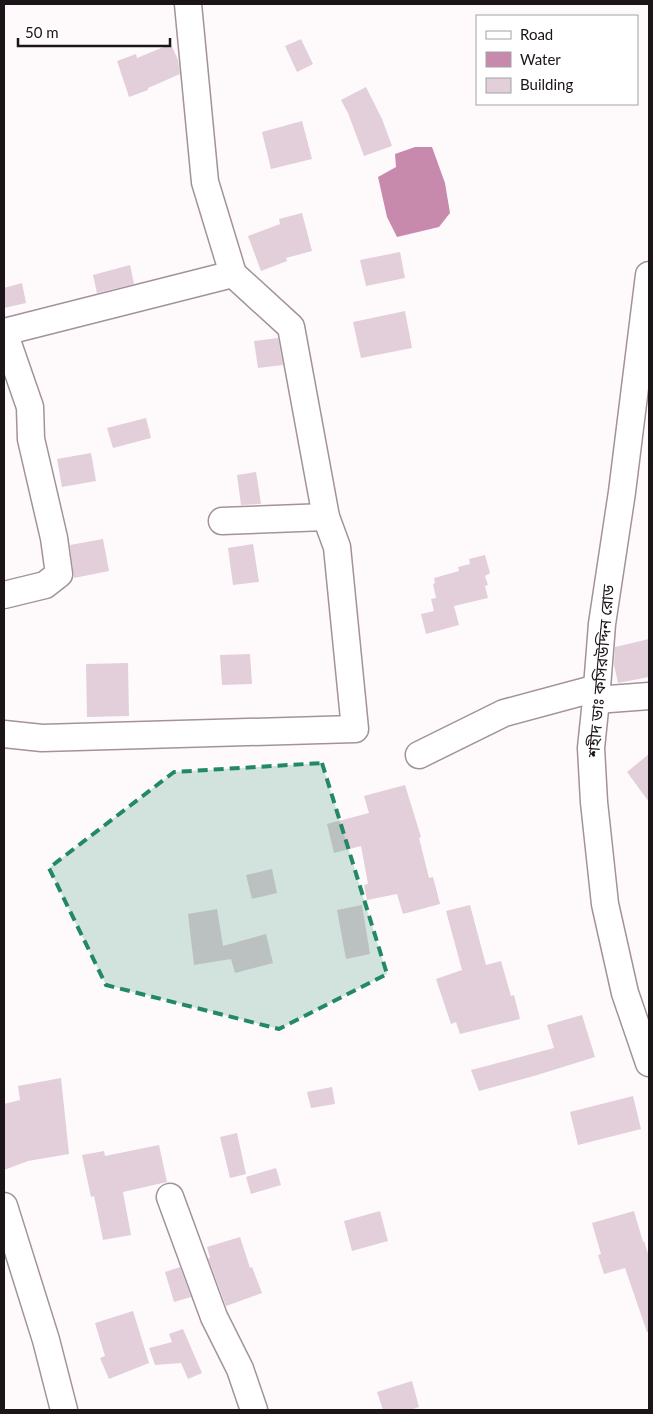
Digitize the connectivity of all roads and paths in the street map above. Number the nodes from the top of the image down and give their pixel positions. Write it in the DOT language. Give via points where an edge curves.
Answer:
graph roads {
  1 [pos="188,4"];
  2 [pos="233,274"];
  3 [pos="649,275"];
  4 [pos="4,332"];
  5 [pos="326,517"];
  6 [pos="222,521"];
  7 [pos="4,595"];
  8 [pos="596,694"];
  9 [pos="649,696"];
  10 [pos="4,734"];
  11 [pos="419,755"];
  12 [pos="649,1063"];
  13 [pos="170,1197"];
  14 [pos="4,1206"];
  15 [pos="64,1410"];
  16 [pos="254,1410"];
  1 -- 2 [label="street" via="205,182"];
  2 -- 4 [label="street"];
  2 -- 5 [label="street" via="291,327"];
  3 -- 8 [label="street, শহীদ ডাঃ কসিরউদ্দিন রোড" via="602,624"];
  4 -- 7 [label="street" via="30,407 31,439 59,574 45,585"];
  5 -- 6 [label="street"];
  5 -- 10 [label="street" via="337,546 355,729 42,738"];
  8 -- 9 [label="street"];
  8 -- 11 [label="street" via="504,713"];
  8 -- 12 [label="street, শহীদ ডাঃ কসিরউদ্দিন রোড" via="591,748 605,904 625,993"];
  13 -- 16 [label="street" via="214,1316 240,1369"];
  14 -- 15 [label="street"];
}
